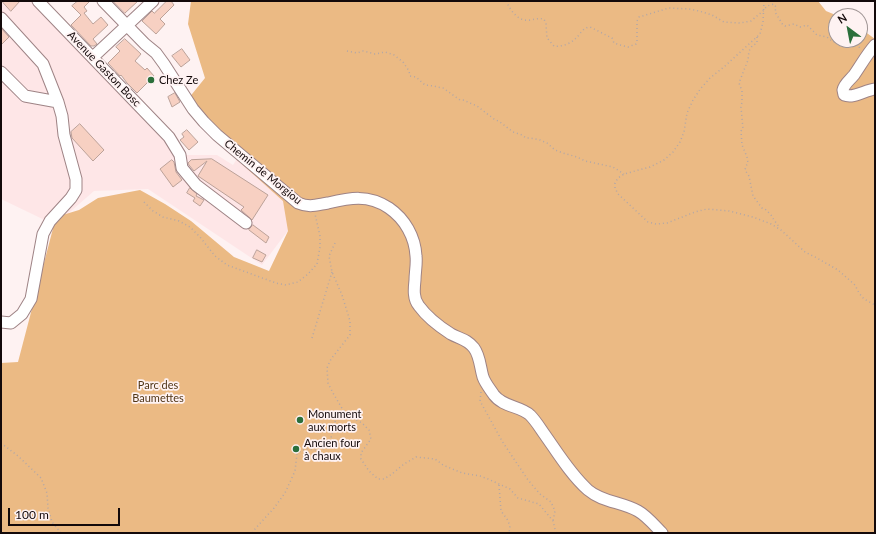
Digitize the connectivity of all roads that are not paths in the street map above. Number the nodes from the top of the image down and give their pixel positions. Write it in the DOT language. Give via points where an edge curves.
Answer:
graph roads {
  1 [pos="38,1"];
  2 [pos="103,1"];
  3 [pos="153,1"];
  4 [pos="1,18"];
  5 [pos="127,26"];
  6 [pos="875,45"];
  7 [pos="93,57"];
  8 [pos="1,72"];
  9 [pos="875,89"];
  10 [pos="58,102"];
  11 [pos="246,223"];
  12 [pos="1,322"];
  13 [pos="662,533"];
  1 -- 7 [label="street, Avenue Gaston Bosc"];
  2 -- 5 [label="street, Chemin de Morgiou"];
  3 -- 5 [label="street"];
  4 -- 10 [label="street" via="43,64"];
  5 -- 7 [label="street"];
  5 -- 13 [label="street, Chemin de Morgiou" via="156,53 193,109 217,136 298,203 314,206 363,198 380,203 400,217 409,230 416,248 414,293 420,308 450,333 472,346 478,355 483,376 497,398 532,417 589,491 638,511"];
  6 -- 9 [label="street" via="844,86 843,92 851,96"];
  7 -- 11 [label="street, Avenue Gaston Bosc" via="170,137 180,155 182,168 196,185"];
  8 -- 10 [label="street" via="25,96"];
  10 -- 12 [label="street" via="76,179 76,190 50,221 44,234 31,299 22,314 12,323"];
}
